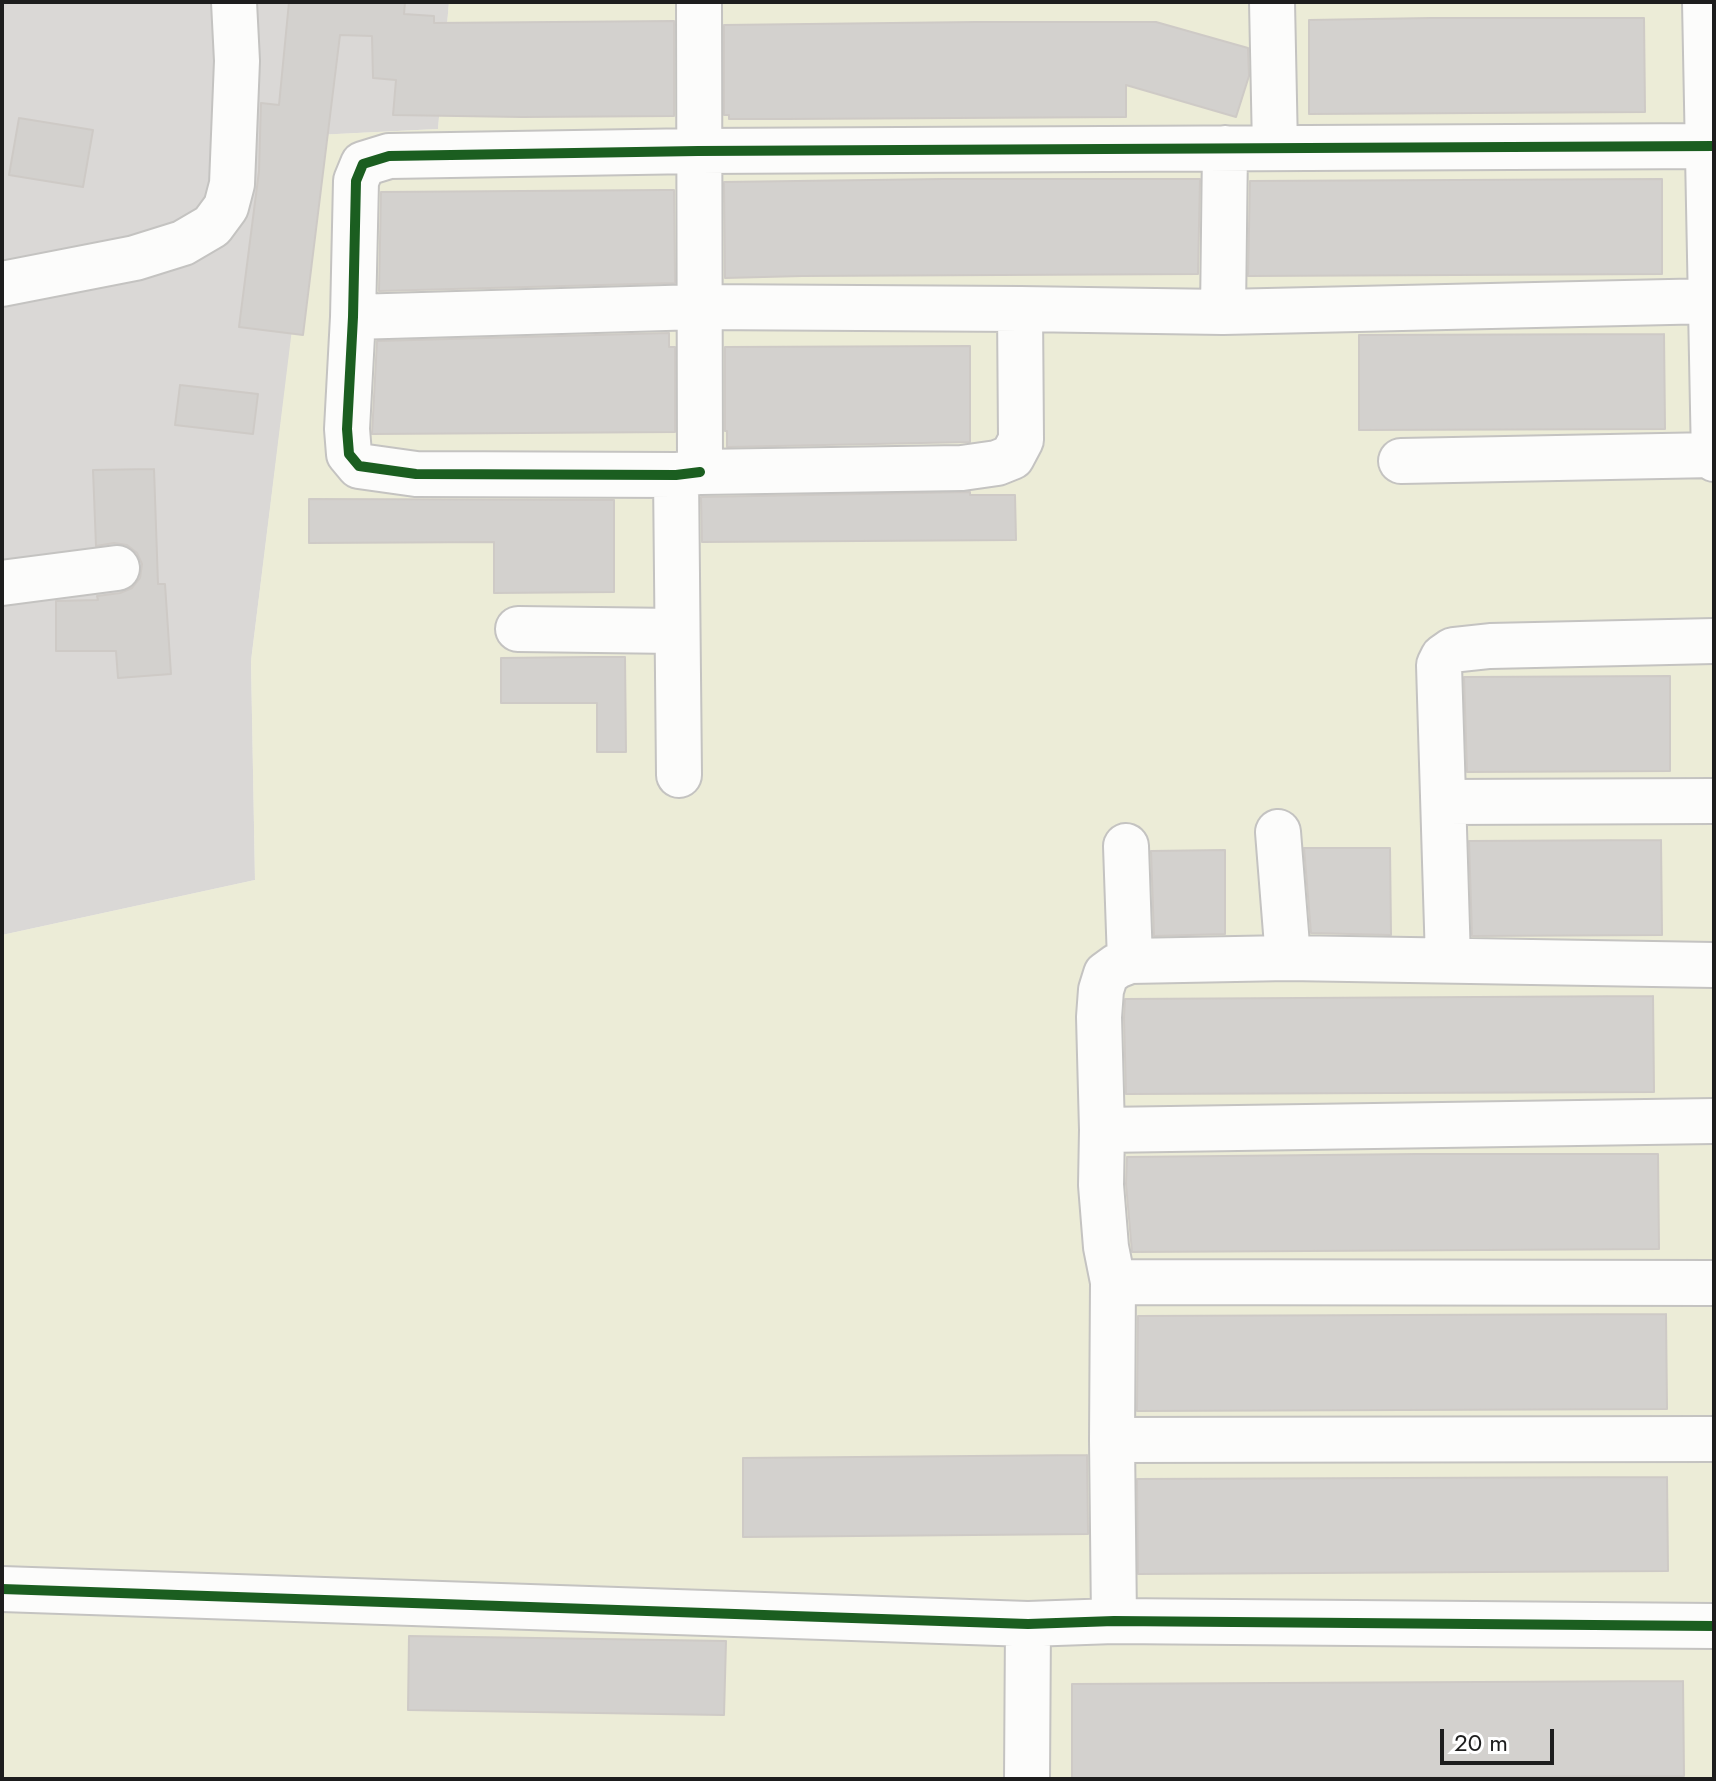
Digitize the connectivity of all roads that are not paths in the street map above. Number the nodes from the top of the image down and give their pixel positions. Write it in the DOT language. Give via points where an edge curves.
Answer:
graph roads {
  1 [pos="234,2"];
  2 [pos="699,2"];
  3 [pos="1272,2"];
  4 [pos="1705,2"];
  5 [pos="1711,146"];
  6 [pos="1225,148"];
  7 [pos="1275,148"];
  8 [pos="698,151"];
  9 [pos="2,284"];
  10 [pos="1713,301"];
  11 [pos="700,307"];
  12 [pos="1020,309"];
  13 [pos="1223,312"];
  14 [pos="353,317"];
  15 [pos="1714,457"];
  16 [pos="1401,461"];
  17 [pos="688,473"];
  18 [pos="117,568"];
  19 [pos="2,583"];
  20 [pos="518,629"];
  21 [pos="676,631"];
  22 [pos="1714,641"];
  23 [pos="679,775"];
  24 [pos="1714,801"];
  25 [pos="1444,802"];
  26 [pos="1278,832"];
  27 [pos="1126,846"];
  28 [pos="1288,958"];
  29 [pos="1448,960"];
  30 [pos="1130,961"];
  31 [pos="1714,965"];
  32 [pos="1714,1121"];
  33 [pos="1102,1130"];
  34 [pos="1113,1282"];
  35 [pos="1714,1283"];
  36 [pos="1714,1439"];
  37 [pos="1112,1440"];
  38 [pos="2,1589"];
  39 [pos="1114,1621"];
  40 [pos="1028,1624"];
  41 [pos="1714,1626"];
  42 [pos="1027,1779"];
  1 -- 9 [label="street" via="232,184 226,207 212,226 183,243 135,258"];
  2 -- 8 [label="street"];
  3 -- 7 [label="street"];
  4 -- 5 [label="street"];
  5 -- 7 [label="street"];
  5 -- 10 [label="street"];
  6 -- 7 [label="street"];
  6 -- 8 [label="street"];
  6 -- 13 [label="street"];
  8 -- 11 [label="street"];
  8 -- 14 [label="street" via="389,156 363,164 356,181"];
  10 -- 13 [label="street"];
  10 -- 15 [label="street"];
  11 -- 12 [label="street"];
  11 -- 14 [label="street"];
  11 -- 17 [label="street"];
  12 -- 13 [label="street"];
  12 -- 17 [label="street" via="1021,440 1012,457 962,468"];
  14 -- 17 [label="street" via="347,429 349,454 359,466 416,474"];
  15 -- 16 [label="street"];
  17 -- 21 [label="street"];
  18 -- 19 [label="street"];
  20 -- 21 [label="street"];
  21 -- 23 [label="street"];
  22 -- 25 [label="street" via="1453,650 1439,665"];
  24 -- 25 [label="street"];
  25 -- 29 [label="street"];
  26 -- 28 [label="street"];
  27 -- 30 [label="street"];
  28 -- 29 [label="street"];
  28 -- 30 [label="street"];
  29 -- 31 [label="street"];
  30 -- 33 [label="street" via="1106,974 1101,990"];
  32 -- 33 [label="street"];
  33 -- 34 [label="street" via="1101,1185"];
  34 -- 35 [label="street"];
  34 -- 37 [label="street"];
  36 -- 37 [label="street"];
  37 -- 39 [label="street"];
  38 -- 40 [label="street"];
  39 -- 40 [label="street"];
  39 -- 41 [label="street"];
  40 -- 42 [label="street"];
}
